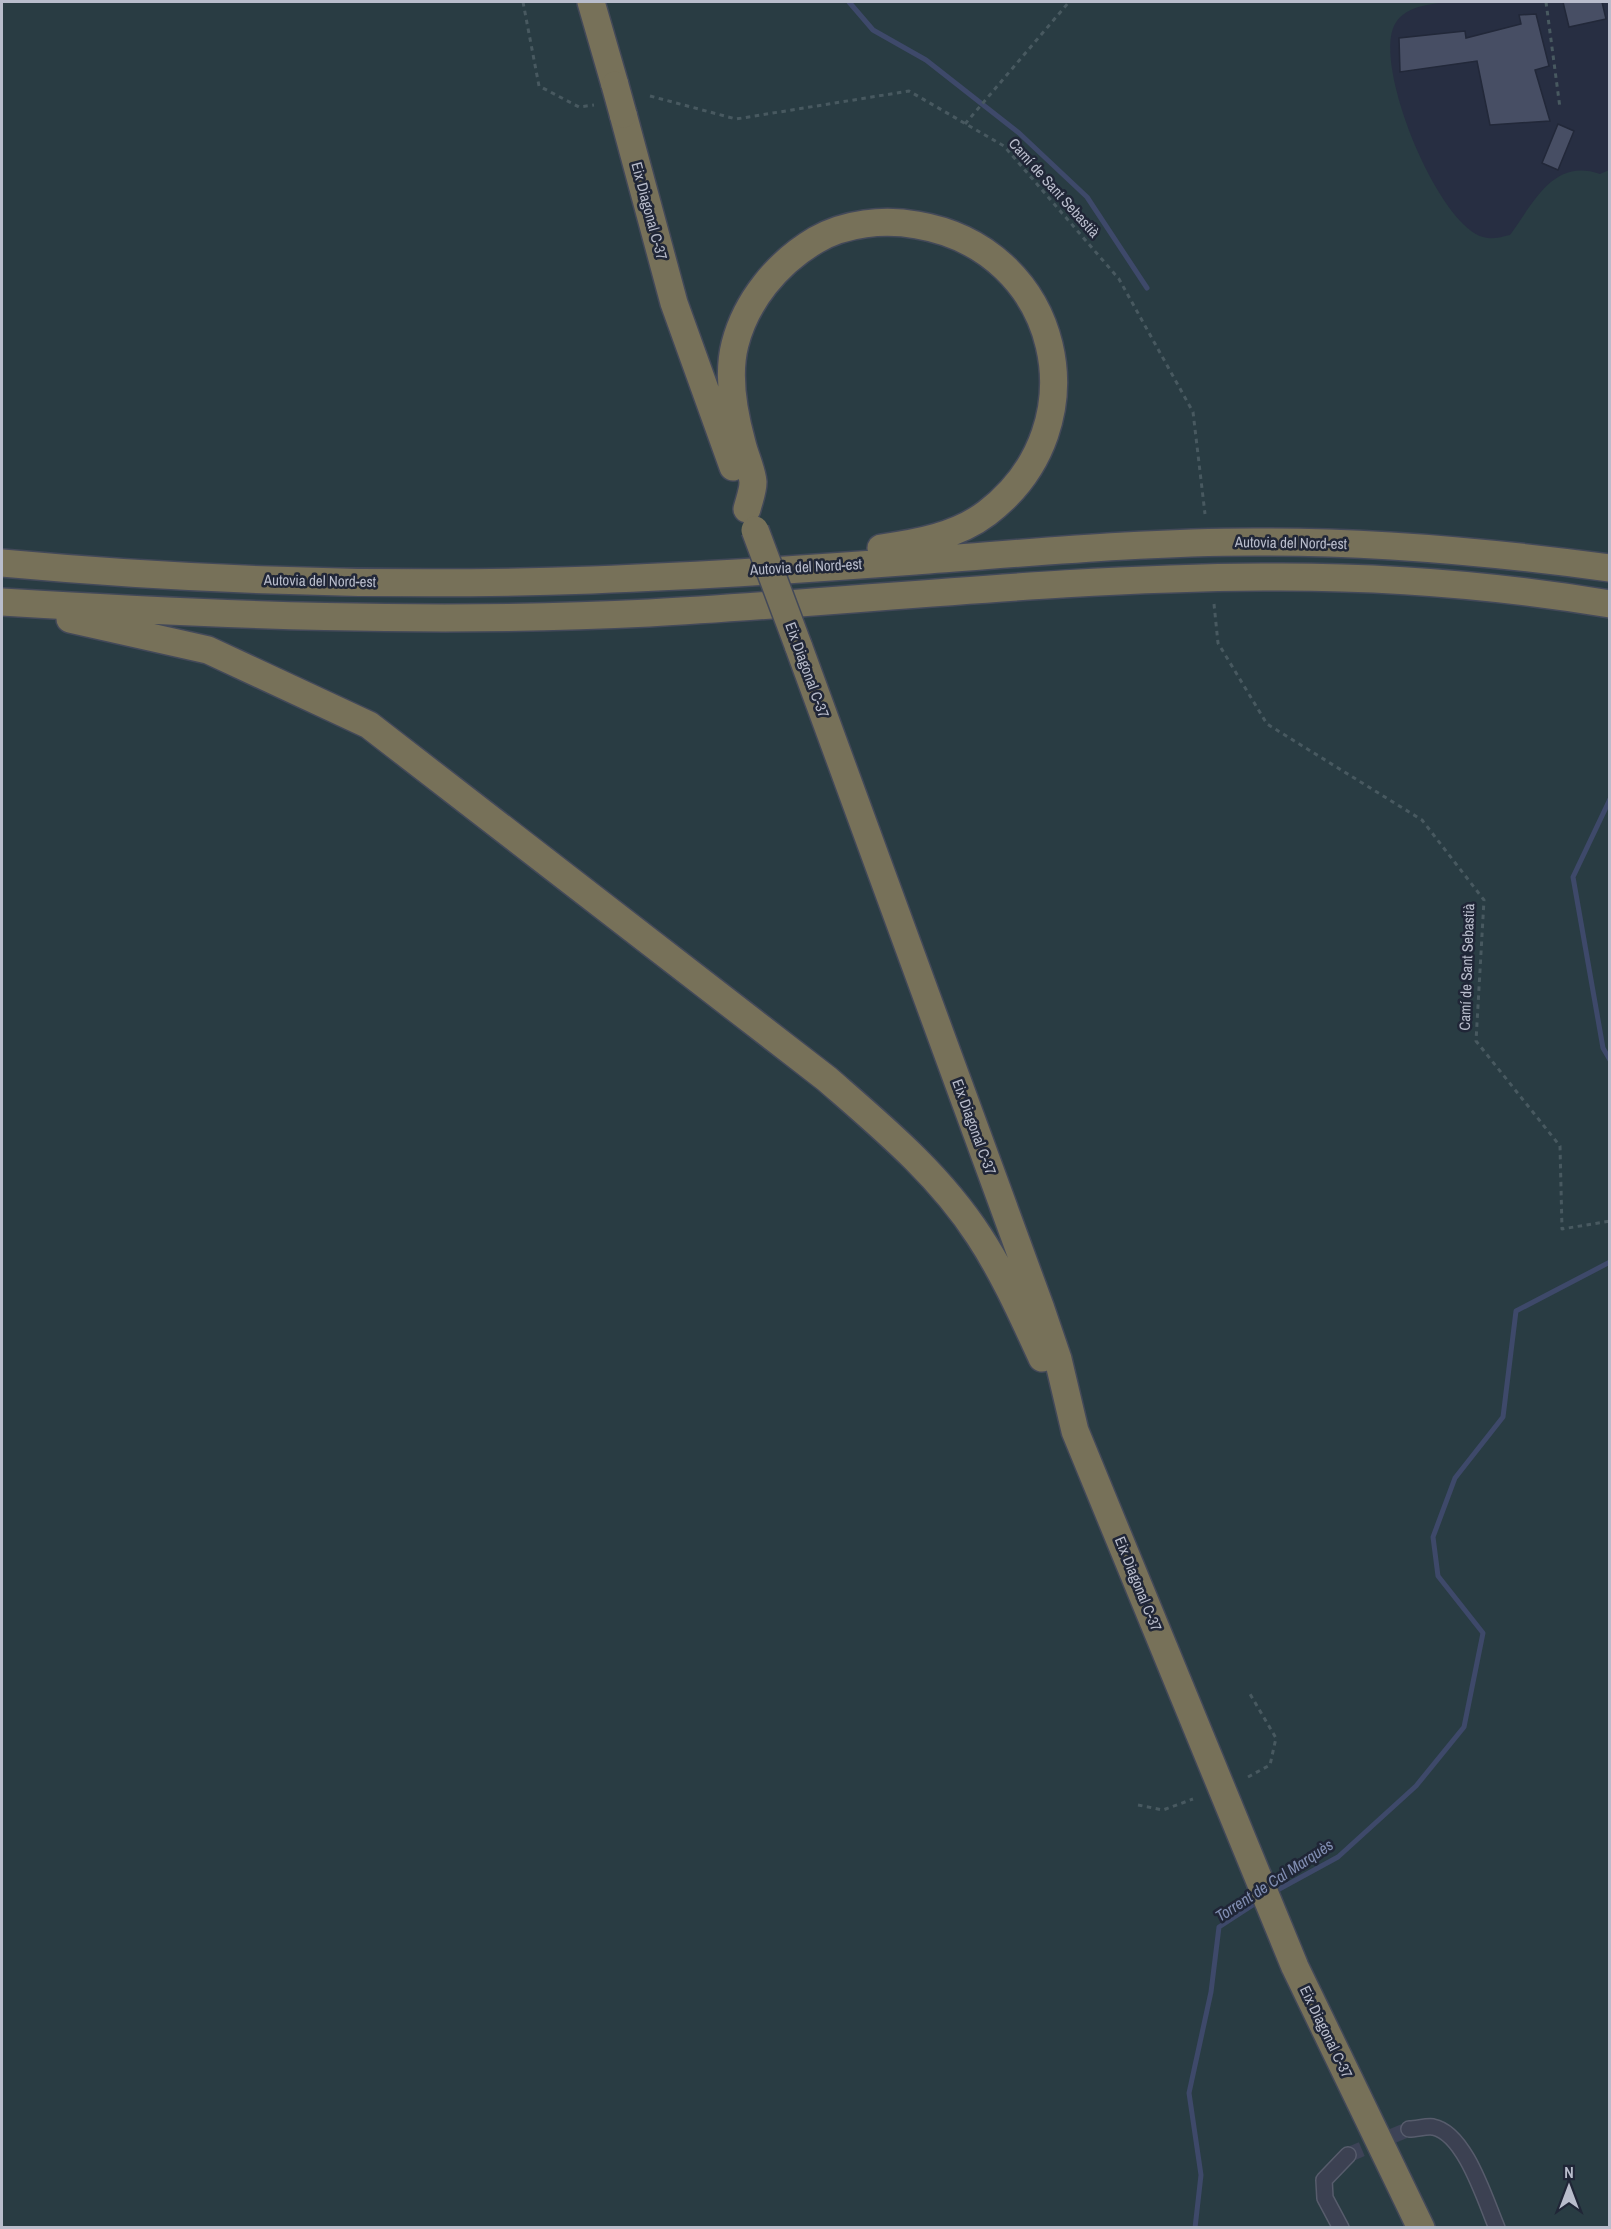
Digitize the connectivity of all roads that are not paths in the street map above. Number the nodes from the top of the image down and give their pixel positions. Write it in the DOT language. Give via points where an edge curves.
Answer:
graph roads {
  1 [pos="591,2"];
  2 [pos="751,520"];
  3 [pos="2,563"];
  4 [pos="1610,568"];
  5 [pos="595,580"];
  6 [pos="2,603"];
  7 [pos="1610,604"];
  8 [pos="1075,1431"];
  9 [pos="1410,2129"];
  10 [pos="1348,2155"];
  11 [pos="1341,2228"];
  12 [pos="1421,2228"];
  13 [pos="1497,2228"];
  1 -- 2 [label="highway, Eix Diagonal C-37, bridge" via="674,303"];
  2 -- 5 [label="highway" via="753,483 734,401 734,345 759,292 780,267 830,232 900,222 936,228 966,240 990,253 1014,275 1034,301 1052,359 1053,388 1039,451 1025,476 985,515 932,539 874,548 639,564"];
  2 -- 8 [label="highway, Eix Diagonal C-37, bridge" via="1052,1339"];
  3 -- 5 [label="highway, Autovia del Nord-est" via="218,579 321,582"];
  4 -- 5 [label="highway, Autovia del Nord-est" via="1410,546 1253,542 1050,550"];
  6 -- 7 [label="highway" via="307,617 456,619 644,613 1126,580 1266,576 1443,584"];
  6 -- 8 [label="highway" via="208,650 369,725 827,1079 921,1164 955,1203 1010,1288"];
  8 -- 12 [label="highway, Eix Diagonal C-37" via="1295,1967"];
  9 -- 13 [label="street" via="1432,2127 1460,2145"];
  10 -- 11 [label="street" via="1324,2180 1325,2198"];
}
